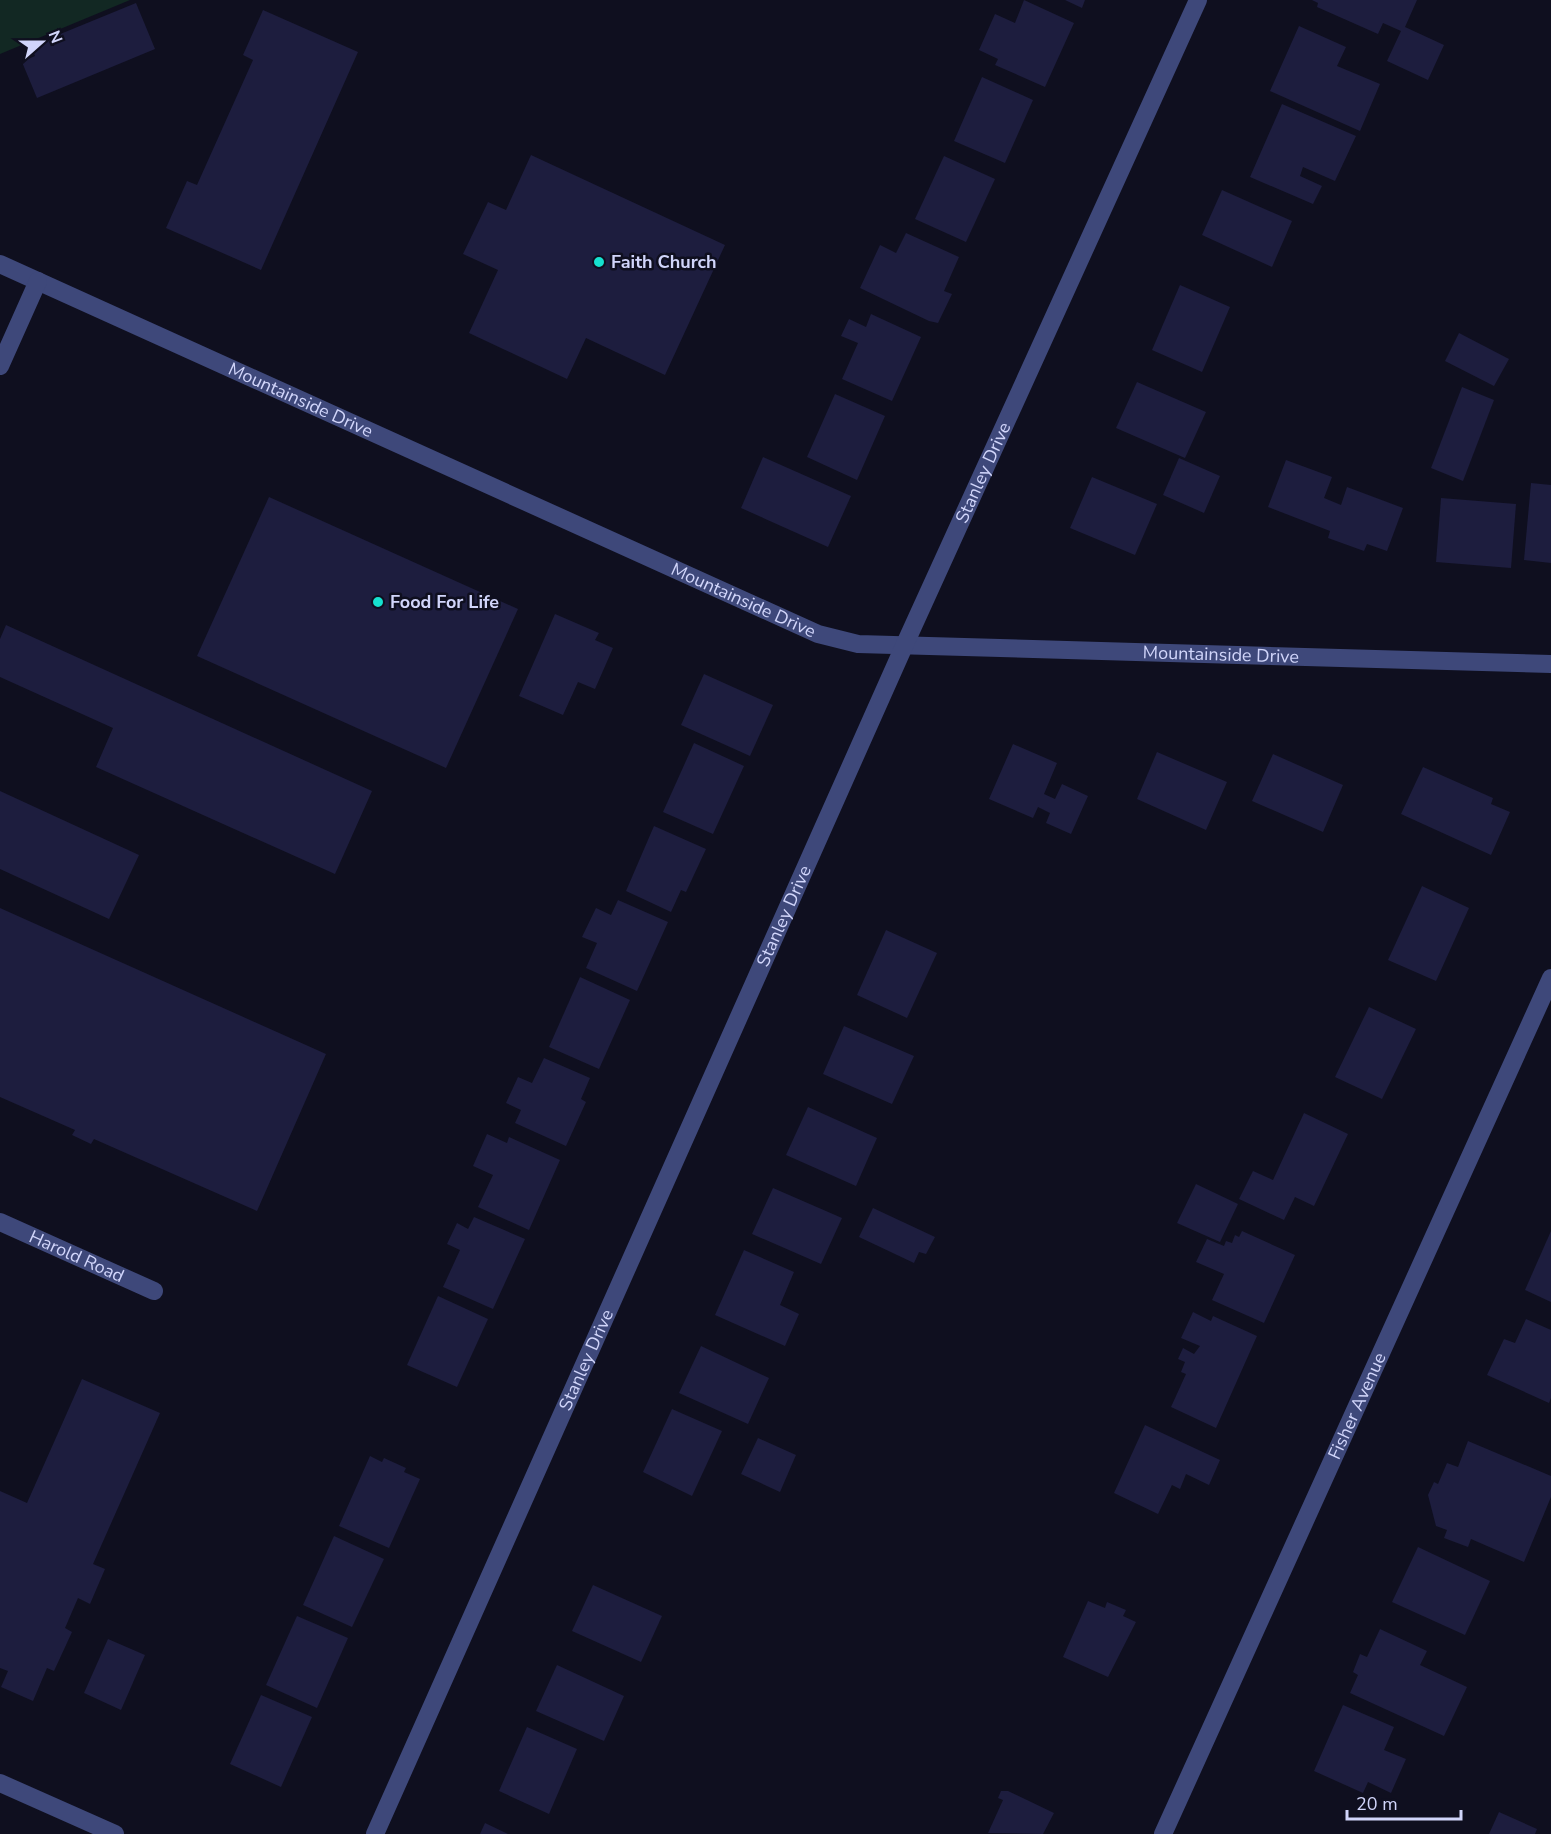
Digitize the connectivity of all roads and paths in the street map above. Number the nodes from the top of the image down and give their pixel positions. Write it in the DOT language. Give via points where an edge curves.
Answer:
graph roads {
  1 [pos="1198,0"];
  2 [pos="0,264"];
  3 [pos="38,281"];
  4 [pos="0,366"];
  5 [pos="905,645"];
  6 [pos="1551,664"];
  7 [pos="1551,978"];
  8 [pos="0,1222"];
  9 [pos="154,1291"];
  10 [pos="0,1783"];
  11 [pos="103,1832"];
  12 [pos="375,1834"];
  13 [pos="1163,1834"];
  1 -- 5 [label="street, Stanley Drive"];
  2 -- 3 [label="street, Mountainside Drive"];
  3 -- 4 [label="street"];
  3 -- 5 [label="street, Mountainside Drive" via="818,634 858,644"];
  5 -- 6 [label="street, Mountainside Drive"];
  5 -- 12 [label="street, Stanley Drive"];
  7 -- 13 [label="street, Fisher Avenue"];
  8 -- 9 [label="street, Harold Road"];
  10 -- 11 [label="street"];
}
